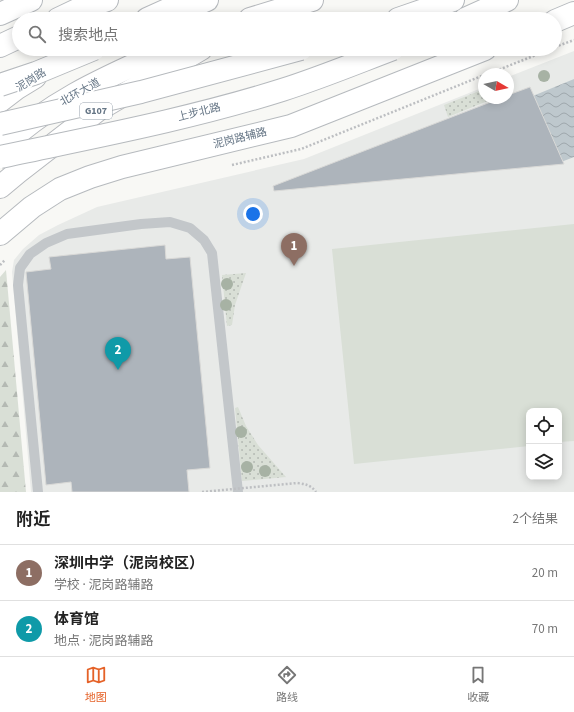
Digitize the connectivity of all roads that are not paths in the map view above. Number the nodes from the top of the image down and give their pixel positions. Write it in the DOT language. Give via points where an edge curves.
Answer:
graph roads {
  1 [pos="31,0"];
  2 [pos="107,0"];
  3 [pos="189,0"];
  4 [pos="207,0"];
  5 [pos="312,0"];
  6 [pos="453,0"];
  7 [pos="503,2"];
  8 [pos="73,12"];
  9 [pos="168,12"];
  10 [pos="170,12"];
  11 [pos="275,12"];
  12 [pos="418,12"];
  13 [pos="481,12"];
  14 [pos="574,13"];
  15 [pos="0,14"];
  16 [pos="562,18"];
  17 [pos="12,40"];
  18 [pos="0,46"];
  19 [pos="70,56"];
  20 [pos="77,56"];
  21 [pos="154,56"];
  22 [pos="189,56"];
  23 [pos="275,56"];
  24 [pos="374,56"];
  25 [pos="467,56"];
  26 [pos="0,85"];
  27 [pos="0,101"];
  28 [pos="0,124"];
  29 [pos="0,150"];
  30 [pos="0,157"];
  31 [pos="0,187"];
  32 [pos="0,234"];
  33 [pos="38,492"];
  34 [pos="238,492"];
  1 -- 15 [label="main road"];
  2 -- 8 [label="main road"];
  3 -- 9 [label="main road"];
  4 -- 10 [label="main road"];
  5 -- 11 [label="main road"];
  6 -- 12 [label="main road"];
  7 -- 13 [label="main road"];
  14 -- 16 [label="main road"];
  17 -- 18 [label="main road"];
  19 -- 27 [label="main road, 泥岗路, bridge"];
  20 -- 26 [label="main road, bridge"];
  21 -- 29 [label="main road, 北环大道 / G107" via="68,98 18,132"];
  22 -- 31 [label="main road, G107" via="98,110"];
  23 -- 28 [label="main road, bridge" via="141,92"];
  24 -- 30 [label="main road, 上步北路, bridge" via="282,90 236,103"];
  25 -- 32 [label="main road, 泥岗路辅路" via="291,126 90,177 60,189 32,207"];
  33 -- 34 [label="lane" via="18,286 20,268 30,254 46,243 67,234 170,222 190,228 204,240 212,253"];
}
